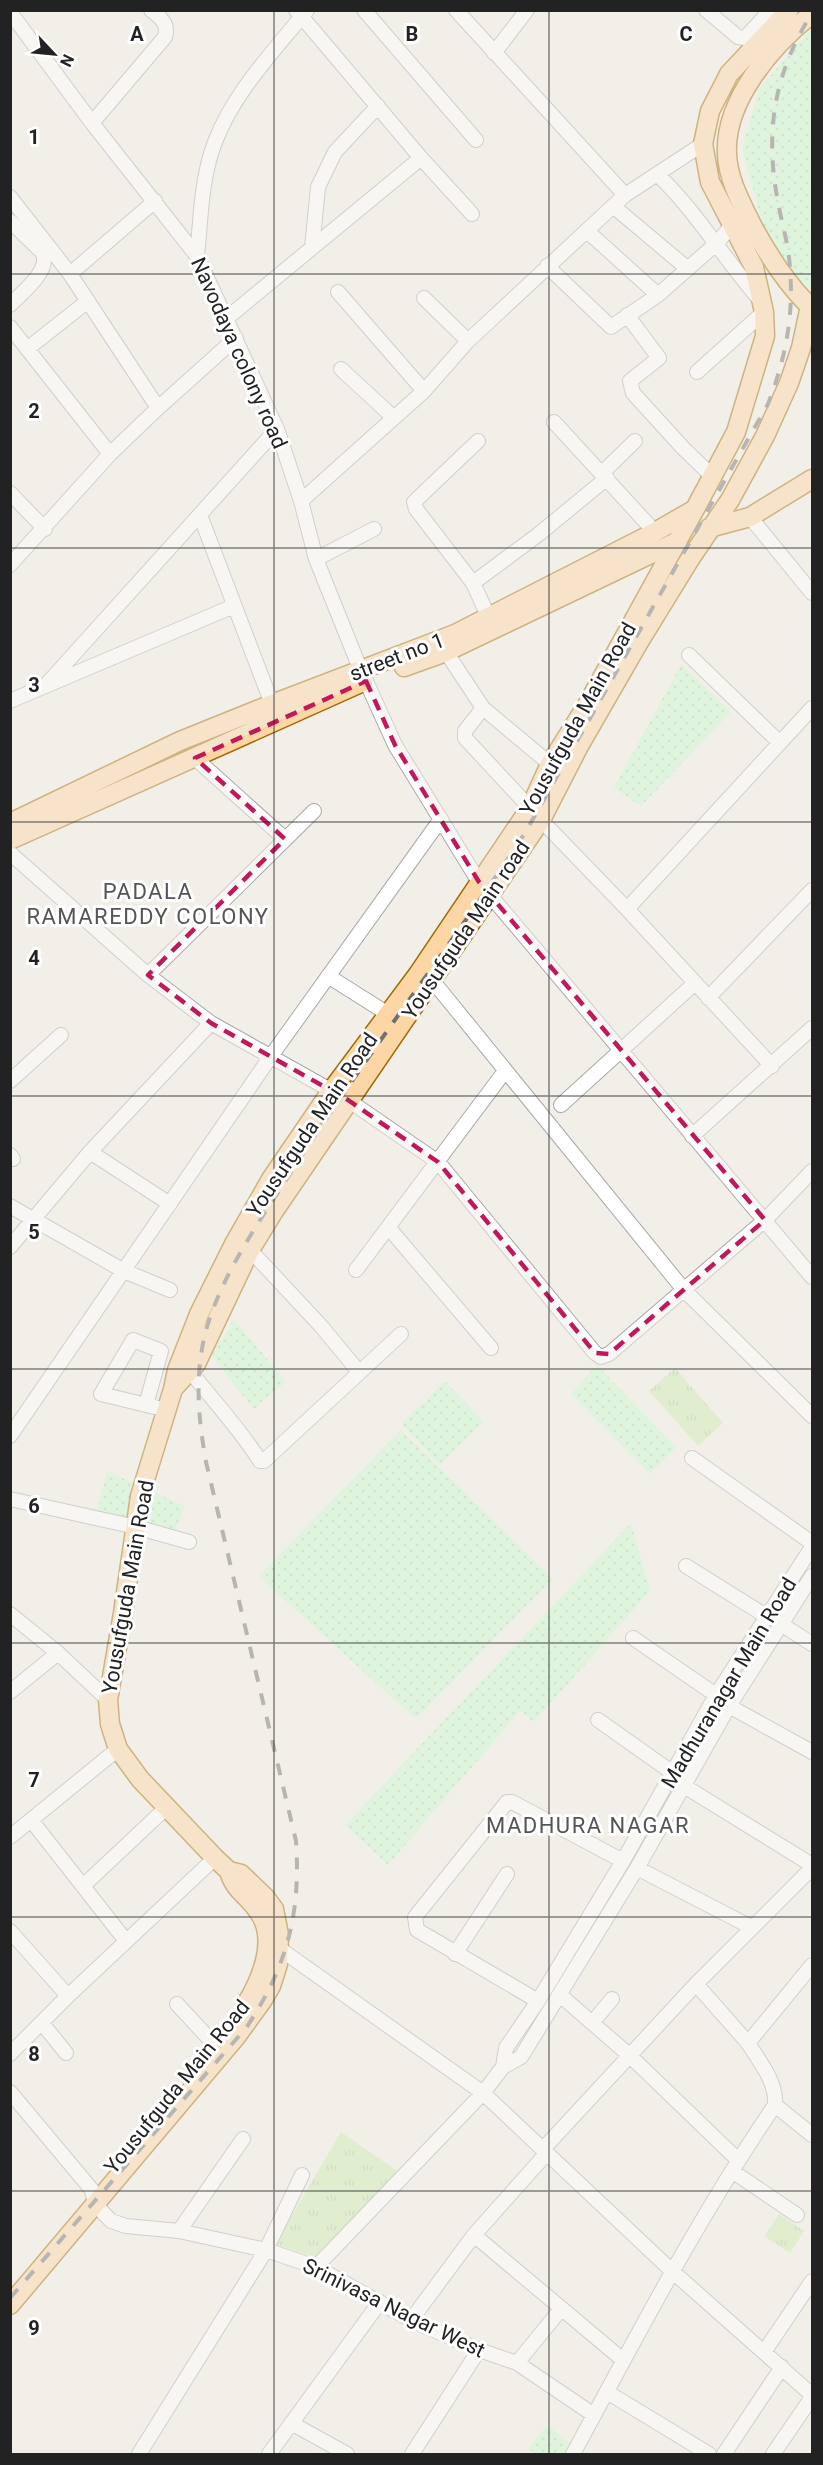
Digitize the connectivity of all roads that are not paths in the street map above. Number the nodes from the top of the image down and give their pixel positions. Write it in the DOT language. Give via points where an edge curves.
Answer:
graph roads {
  1 [pos="151,10"];
  2 [pos="364,10"];
  3 [pos="456,10"];
  4 [pos="527,10"];
  5 [pos="706,10"];
  6 [pos="771,10"];
  7 [pos="789,10"];
  8 [pos="302,12"];
  9 [pos="12,13"];
  10 [pos="813,14"];
  11 [pos="761,34"];
  12 [pos="494,53"];
  13 [pos="767,61"];
  14 [pos="378,106"];
  15 [pos="92,123"];
  16 [pos="476,140"];
  17 [pos="703,144"];
  18 [pos="421,158"];
  19 [pos="657,174"];
  20 [pos="625,195"];
  21 [pos="10,197"];
  22 [pos="155,201"];
  23 [pos="613,206"];
  24 [pos="472,214"];
  25 [pos="10,221"];
  26 [pos="732,225"];
  27 [pos="587,231"];
  28 [pos="717,243"];
  29 [pos="312,248"];
  30 [pos="197,256"];
  31 [pos="547,266"];
  32 [pos="688,269"];
  33 [pos="70,274"];
  34 [pos="338,292"];
  35 [pos="658,295"];
  36 [pos="424,298"];
  37 [pos="88,301"];
  38 [pos="11,303"];
  39 [pos="812,306"];
  40 [pos="764,308"];
  41 [pos="627,315"];
  42 [pos="227,318"];
  43 [pos="10,327"];
  44 [pos="236,338"];
  45 [pos="468,341"];
  46 [pos="27,349"];
  47 [pos="341,369"];
  48 [pos="697,372"];
  49 [pos="424,391"];
  50 [pos="158,408"];
  51 [pos="394,418"];
  52 [pos="554,422"];
  53 [pos="277,429"];
  54 [pos="478,441"];
  55 [pos="635,441"];
  56 [pos="110,454"];
  57 [pos="604,476"];
  58 [pos="712,476"];
  59 [pos="813,479"];
  60 [pos="10,493"];
  61 [pos="301,501"];
  62 [pos="695,509"];
  63 [pos="200,515"];
  64 [pos="750,516"];
  65 [pos="712,527"];
  66 [pos="45,529"];
  67 [pos="374,529"];
  68 [pos="655,532"];
  69 [pos="677,541"];
  70 [pos="316,559"];
  71 [pos="10,566"];
  72 [pos="473,583"];
  73 [pos="813,593"];
  74 [pos="234,606"];
  75 [pos="489,618"];
  76 [pos="473,632"];
  77 [pos="446,652"];
  78 [pos="689,655"];
  79 [pos="363,676"];
  80 [pos="46,685"];
  81 [pos="10,701"];
  82 [pos="272,704"];
  83 [pos="483,708"];
  84 [pos="813,708"];
  85 [pos="779,742"];
  86 [pos="195,758"];
  87 [pos="550,764"];
  88 [pos="314,811"];
  89 [pos="536,814"];
  90 [pos="441,819"];
  91 [pos="10,823"];
  92 [pos="285,839"];
  93 [pos="10,840"];
  94 [pos="10,853"];
  95 [pos="485,888"];
  96 [pos="813,890"];
  97 [pos="627,909"];
  98 [pos="148,975"];
  99 [pos="328,976"];
  100 [pos="432,980"];
  101 [pos="695,983"];
  102 [pos="708,998"];
  103 [pos="388,1014"];
  104 [pos="211,1023"];
  105 [pos="813,1028"];
  106 [pos="61,1035"];
  107 [pos="619,1050"];
  108 [pos="271,1056"];
  109 [pos="772,1066"];
  110 [pos="505,1071"];
  111 [pos="10,1081"];
  112 [pos="331,1091"];
  113 [pos="348,1100"];
  114 [pos="561,1105"];
  115 [pos="692,1136"];
  116 [pos="90,1152"];
  117 [pos="438,1162"];
  118 [pos="813,1171"];
  119 [pos="170,1204"];
  120 [pos="10,1206"];
  121 [pos="34,1220"];
  122 [pos="765,1220"];
  123 [pos="388,1227"];
  124 [pos="10,1247"];
  125 [pos="250,1251"];
  126 [pos="356,1270"];
  127 [pos="124,1271"];
  128 [pos="813,1277"];
  129 [pos="170,1290"];
  130 [pos="684,1290"];
  131 [pos="401,1334"];
  132 [pos="491,1348"];
  133 [pos="191,1372"];
  134 [pos="359,1372"];
  135 [pos="174,1389"];
  136 [pos="146,1405"];
  137 [pos="167,1410"];
  138 [pos="813,1416"];
  139 [pos="10,1436"];
  140 [pos="692,1458"];
  141 [pos="10,1499"];
  142 [pos="136,1527"];
  143 [pos="189,1542"];
  144 [pos="813,1545"];
  145 [pos="686,1566"];
  146 [pos="813,1576"];
  147 [pos="10,1614"];
  148 [pos="766,1616"];
  149 [pos="781,1624"];
  150 [pos="633,1638"];
  151 [pos="813,1644"];
  152 [pos="58,1653"];
  153 [pos="10,1692"];
  154 [pos="716,1695"];
  155 [pos="108,1700"];
  156 [pos="729,1706"];
  157 [pos="598,1720"];
  158 [pos="118,1749"];
  159 [pos="813,1752"];
  160 [pos="673,1773"];
  161 [pos="684,1786"];
  162 [pos="167,1807"];
  163 [pos="31,1820"];
  164 [pos="10,1837"];
  165 [pos="215,1858"];
  166 [pos="623,1861"];
  167 [pos="813,1866"];
  168 [pos="637,1868"];
  169 [pos="229,1870"];
  170 [pos="507,1874"];
  171 [pos="83,1886"];
  172 [pos="751,1927"];
  173 [pos="10,1931"];
  174 [pos="126,1941"];
  175 [pos="280,1949"];
  176 [pos="456,1954"];
  177 [pos="813,1965"];
  178 [pos="696,1984"];
  179 [pos="560,1995"];
  180 [pos="68,1996"];
  181 [pos="612,1999"];
  182 [pos="538,2001"];
  183 [pos="177,2004"];
  184 [pos="592,2022"];
  185 [pos="42,2023"];
  186 [pos="748,2043"];
  187 [pos="215,2045"];
  188 [pos="66,2053"];
  189 [pos="10,2054"];
  190 [pos="629,2055"];
  191 [pos="503,2067"];
  192 [pos="10,2092"];
  193 [pos="483,2093"];
  194 [pos="775,2105"];
  195 [pos="813,2116"];
  196 [pos="808,2131"];
  197 [pos="243,2139"];
  198 [pos="545,2151"];
  199 [pos="735,2165"];
  200 [pos="302,2175"];
  201 [pos="94,2197"];
  202 [pos="797,2215"];
  203 [pos="179,2231"];
  204 [pos="474,2235"];
  205 [pos="266,2250"];
  206 [pos="316,2267"];
  207 [pos="672,2271"];
  208 [pos="813,2281"];
  209 [pos="10,2286"];
  210 [pos="380,2302"];
  211 [pos="10,2305"];
  212 [pos="561,2309"];
  213 [pos="411,2319"];
  214 [pos="479,2350"];
  215 [pos="764,2352"];
  216 [pos="623,2360"];
  217 [pos="517,2363"];
  218 [pos="782,2367"];
  219 [pos="607,2392"];
  220 [pos="813,2396"];
  221 [pos="594,2415"];
  222 [pos="291,2423"];
  223 [pos="139,2454"];
  224 [pos="269,2454"];
  225 [pos="347,2454"];
  226 [pos="412,2454"];
  227 [pos="573,2454"];
  228 [pos="709,2454"];
  229 [pos="724,2454"];
  230 [pos="773,2454"];
  1 -- 15 [label="street" via="164,21 165,37"];
  2 -- 16 [label="street"];
  3 -- 12 [label="street"];
  4 -- 12 [label="street"];
  5 -- 11 [label="street" via="738,38"];
  6 -- 11 [label="street"];
  7 -- 11 [label="main road"];
  8 -- 14 [label="street"];
  8 -- 30 [label="street" via="241,93 215,142 204,187"];
  9 -- 15 [label="street, Navodaya colony road"];
  10 -- 13 [label="main road" via="797,26"];
  11 -- 13 [label="main road"];
  11 -- 17 [label="main road" via="716,96"];
  12 -- 20 [label="street"];
  13 -- 39 [label="main road" via="748,82 730,119 727,154 736,193 766,252"];
  14 -- 18 [label="street"];
  14 -- 29 [label="street" via="335,152 318,187"];
  15 -- 22 [label="street, Navodaya colony road"];
  17 -- 19 [label="street"];
  17 -- 26 [label="main road" via="710,182"];
  18 -- 24 [label="street"];
  18 -- 29 [label="street"];
  19 -- 20 [label="street"];
  19 -- 28 [label="street"];
  20 -- 23 [label="street"];
  21 -- 33 [label="street"];
  22 -- 30 [label="street, Navodaya colony road"];
  22 -- 33 [label="street"];
  23 -- 27 [label="street"];
  23 -- 32 [label="street"];
  25 -- 38 [label="street" via="45,258 35,278"];
  26 -- 28 [label="street"];
  26 -- 40 [label="main road" via="754,267"];
  27 -- 31 [label="street"];
  27 -- 35 [label="street"];
  28 -- 32 [label="street"];
  28 -- 40 [label="street"];
  29 -- 42 [label="street"];
  30 -- 42 [label="street, Navodaya colony road"];
  31 -- 41 [label="street" via="611,327"];
  31 -- 45 [label="street"];
  32 -- 35 [label="street"];
  33 -- 37 [label="street"];
  34 -- 49 [label="street"];
  35 -- 41 [label="street"];
  36 -- 45 [label="street"];
  37 -- 46 [label="street"];
  37 -- 50 [label="street"];
  39 -- 65 [label="main road" via="789,384 765,435"];
  40 -- 48 [label="street"];
  40 -- 58 [label="main road" via="765,336 736,432"];
  41 -- 58 [label="street" via="659,358 630,381 633,393"];
  42 -- 44 [label="street, Navodaya colony road"];
  43 -- 46 [label="street"];
  44 -- 50 [label="street"];
  44 -- 53 [label="street, Navodaya colony road"];
  45 -- 49 [label="street"];
  46 -- 56 [label="street"];
  47 -- 51 [label="street"];
  49 -- 51 [label="street"];
  50 -- 56 [label="street"];
  51 -- 61 [label="street"];
  52 -- 57 [label="street"];
  53 -- 61 [label="street, Navodaya colony road"];
  53 -- 63 [label="street"];
  54 -- 72 [label="street" via="414,502"];
  55 -- 57 [label="street"];
  56 -- 66 [label="street"];
  57 -- 68 [label="street"];
  57 -- 72 [label="street" via="539,534"];
  58 -- 62 [label="main road"];
  59 -- 64 [label="main road, street no 1"];
  60 -- 66 [label="street"];
  61 -- 70 [label="street, Navodaya colony road"];
  62 -- 68 [label="main road, street no 1"];
  62 -- 69 [label="main road, Yousufguda Main Road"];
  63 -- 74 [label="street"];
  63 -- 80 [label="street"];
  64 -- 65 [label="main road, street no 1"];
  64 -- 73 [label="street"];
  65 -- 69 [label="main road, street no 1"];
  65 -- 89 [label="main road, Yousufguda Main road"];
  66 -- 71 [label="street"];
  67 -- 70 [label="street"];
  68 -- 75 [label="main road, street no 1"];
  69 -- 76 [label="main road, street no 1"];
  69 -- 87 [label="main road, Yousufguda Main Road"];
  70 -- 79 [label="street, Navodaya colony road"];
  72 -- 75 [label="street"];
  74 -- 80 [label="street"];
  74 -- 82 [label="street"];
  75 -- 76 [label="main road, street no 1"];
  76 -- 77 [label="main road, street no 1"];
  76 -- 79 [label="main road, street no 1"];
  77 -- 79 [label="main road, street no 1"];
  77 -- 83 [label="street"];
  78 -- 85 [label="street"];
  79 -- 82 [label="main road, street no 1"];
  79 -- 86 [label="main road, street no 1"];
  79 -- 90 [label="street, Navodaya colony road" via="394,745"];
  80 -- 81 [label="street"];
  82 -- 91 [label="main road, street no 1" via="180,741"];
  83 -- 87 [label="street"];
  83 -- 89 [label="street" via="465,730 465,738"];
  84 -- 85 [label="street"];
  85 -- 97 [label="street"];
  86 -- 92 [label="street"];
  86 -- 93 [label="main road, street no 1"];
  87 -- 89 [label="main road, Yousufguda Main Road"];
  88 -- 92 [label="street"];
  89 -- 95 [label="main road, Yousufguda Main Road"];
  89 -- 97 [label="street"];
  90 -- 95 [label="street, Navodaya colony road"];
  90 -- 99 [label="street"];
  92 -- 98 [label="street"];
  94 -- 98 [label="street"];
  95 -- 100 [label="main road, Yousufguda Main road"];
  95 -- 103 [label="main road, Yousufguda Main Road"];
  95 -- 107 [label="street, Navodaya colony road"];
  96 -- 102 [label="street"];
  97 -- 101 [label="street"];
  98 -- 104 [label="street"];
  99 -- 103 [label="street"];
  99 -- 108 [label="street"];
  100 -- 110 [label="street"];
  100 -- 113 [label="main road, Yousufguda Main road"];
  101 -- 102 [label="street"];
  101 -- 107 [label="street"];
  102 -- 109 [label="street"];
  103 -- 112 [label="main road, Yousufguda Main Road"];
  104 -- 108 [label="street"];
  104 -- 116 [label="street"];
  105 -- 109 [label="street"];
  106 -- 111 [label="street"];
  107 -- 114 [label="street"];
  107 -- 115 [label="street, Navodaya colony road"];
  108 -- 112 [label="street"];
  108 -- 119 [label="street"];
  109 -- 115 [label="street"];
  110 -- 117 [label="street"];
  110 -- 130 [label="street"];
  112 -- 113 [label="street"];
  112 -- 135 [label="main road, Yousufguda Main Road" via="271,1179 234,1244 199,1314 177,1370"];
  113 -- 117 [label="street"];
  113 -- 125 [label="main road, Yousufguda Main road"];
  115 -- 122 [label="street, Navodaya colony road"];
  116 -- 119 [label="street"];
  116 -- 121 [label="street"];
  117 -- 123 [label="street"];
  117 -- 130 [label="street" via="601,1357"];
  118 -- 122 [label="street"];
  119 -- 127 [label="street"];
  120 -- 121 [label="street"];
  121 -- 124 [label="street"];
  121 -- 127 [label="street"];
  122 -- 128 [label="street, Navodaya colony road"];
  122 -- 130 [label="street"];
  123 -- 126 [label="street"];
  123 -- 132 [label="street"];
  125 -- 133 [label="main road, Yousufguda Main road"];
  125 -- 134 [label="street"];
  127 -- 129 [label="street"];
  127 -- 139 [label="street"];
  130 -- 138 [label="street"];
  131 -- 134 [label="street"];
  133 -- 134 [label="street" via="260,1461"];
  133 -- 135 [label="main road, Yousufguda Main road"];
  135 -- 137 [label="main road, Yousufguda Main Road"];
  136 -- 136 [label="street" via="101,1394 133,1341 160,1351"];
  136 -- 137 [label="street"];
  137 -- 142 [label="main road, Yousufguda Main Road" via="140,1496"];
  140 -- 144 [label="street"];
  141 -- 142 [label="street"];
  142 -- 143 [label="street"];
  142 -- 155 [label="main road, Yousufguda Main Road"];
  144 -- 148 [label="street, Madhuranagar Main Road"];
  145 -- 148 [label="street"];
  146 -- 149 [label="street, Madhuranagar Main Road"];
  147 -- 152 [label="street"];
  148 -- 154 [label="street, Madhuranagar Main Road"];
  149 -- 151 [label="street"];
  149 -- 156 [label="street, Madhuranagar Main Road"];
  150 -- 154 [label="street"];
  152 -- 153 [label="street"];
  152 -- 155 [label="street"];
  154 -- 160 [label="street, Madhuranagar Main Road"];
  155 -- 158 [label="main road, Yousufguda Main Road"];
  156 -- 159 [label="street"];
  156 -- 161 [label="street, Madhuranagar Main Road"];
  157 -- 160 [label="street"];
  158 -- 162 [label="main road, Yousufguda Main Road"];
  158 -- 163 [label="street"];
  160 -- 166 [label="street, Madhuranagar Main Road"];
  161 -- 167 [label="street"];
  161 -- 168 [label="street, Madhuranagar Main Road"];
  162 -- 165 [label="main road, Yousufguda Main Road"];
  162 -- 171 [label="street"];
  163 -- 164 [label="street"];
  163 -- 171 [label="street"];
  165 -- 169 [label="main road, Yousufguda Main Road"];
  165 -- 174 [label="street"];
  166 -- 176 [label="street" via="507,1802 415,1917 417,1930"];
  166 -- 182 [label="street, Madhuranagar Main Road"];
  167 -- 172 [label="street"];
  168 -- 172 [label="street"];
  168 -- 179 [label="street, Madhuranagar Main Road"];
  169 -- 175 [label="main road, Yousufguda Main Road" via="241,1874 274,1909"];
  169 -- 187 [label="main road, Yousufguda Main Road" via="232,1883 264,1920 267,1941 264,1964 253,1993"];
  170 -- 176 [label="street"];
  171 -- 174 [label="street"];
  172 -- 178 [label="street"];
  173 -- 180 [label="street"];
  174 -- 180 [label="street"];
  175 -- 193 [label="street"];
  175 -- 201 [label="main road, Yousufguda Main Road" via="271,1986 252,2017"];
  176 -- 182 [label="street"];
  177 -- 186 [label="street"];
  178 -- 186 [label="street"];
  178 -- 190 [label="street"];
  179 -- 184 [label="street"];
  179 -- 191 [label="street, Madhuranagar Main Road" via="521,2057"];
  180 -- 185 [label="street"];
  181 -- 184 [label="street"];
  182 -- 191 [label="street, Madhuranagar Main Road" via="506,2048"];
  183 -- 187 [label="street"];
  184 -- 190 [label="street"];
  185 -- 188 [label="street"];
  185 -- 189 [label="street"];
  186 -- 194 [label="street" via="772,2084"];
  187 -- 201 [label="main road, Yousufguda Main Road"];
  190 -- 198 [label="street"];
  190 -- 199 [label="street"];
  191 -- 193 [label="street, Madhuranagar Main Road"];
  192 -- 201 [label="street, Srinivasa Nagar West"];
  193 -- 198 [label="street"];
  193 -- 206 [label="street, Madhuranagar Main Road"];
  194 -- 196 [label="street"];
  194 -- 199 [label="street"];
  195 -- 196 [label="street"];
  197 -- 203 [label="street"];
  198 -- 204 [label="street"];
  198 -- 207 [label="street"];
  199 -- 202 [label="street"];
  199 -- 207 [label="street"];
  200 -- 205 [label="street"];
  201 -- 203 [label="street, Srinivasa Nagar West" via="111,2221"];
  201 -- 209 [label="main road, Yousufguda Main Road"];
  201 -- 211 [label="main road, Yousufguda Main Road"];
  203 -- 205 [label="street, Srinivasa Nagar West"];
  204 -- 212 [label="street"];
  204 -- 213 [label="street"];
  205 -- 206 [label="street, Srinivasa Nagar West"];
  205 -- 223 [label="street"];
  206 -- 210 [label="street, Srinivasa Nagar West"];
  207 -- 215 [label="street"];
  207 -- 216 [label="street"];
  208 -- 215 [label="street"];
  210 -- 213 [label="street, Srinivasa Nagar West"];
  210 -- 222 [label="street"];
  212 -- 216 [label="street"];
  212 -- 217 [label="street"];
  213 -- 214 [label="street, Srinivasa Nagar West"];
  214 -- 217 [label="street, Srinivasa Nagar West"];
  214 -- 226 [label="street"];
  215 -- 218 [label="street"];
  216 -- 219 [label="street"];
  217 -- 221 [label="street, Srinivasa Nagar West"];
  218 -- 220 [label="street"];
  218 -- 229 [label="street"];
  219 -- 221 [label="street"];
  219 -- 228 [label="street"];
  220 -- 230 [label="street"];
  221 -- 227 [label="street"];
  222 -- 224 [label="street"];
  222 -- 225 [label="street"];
}
